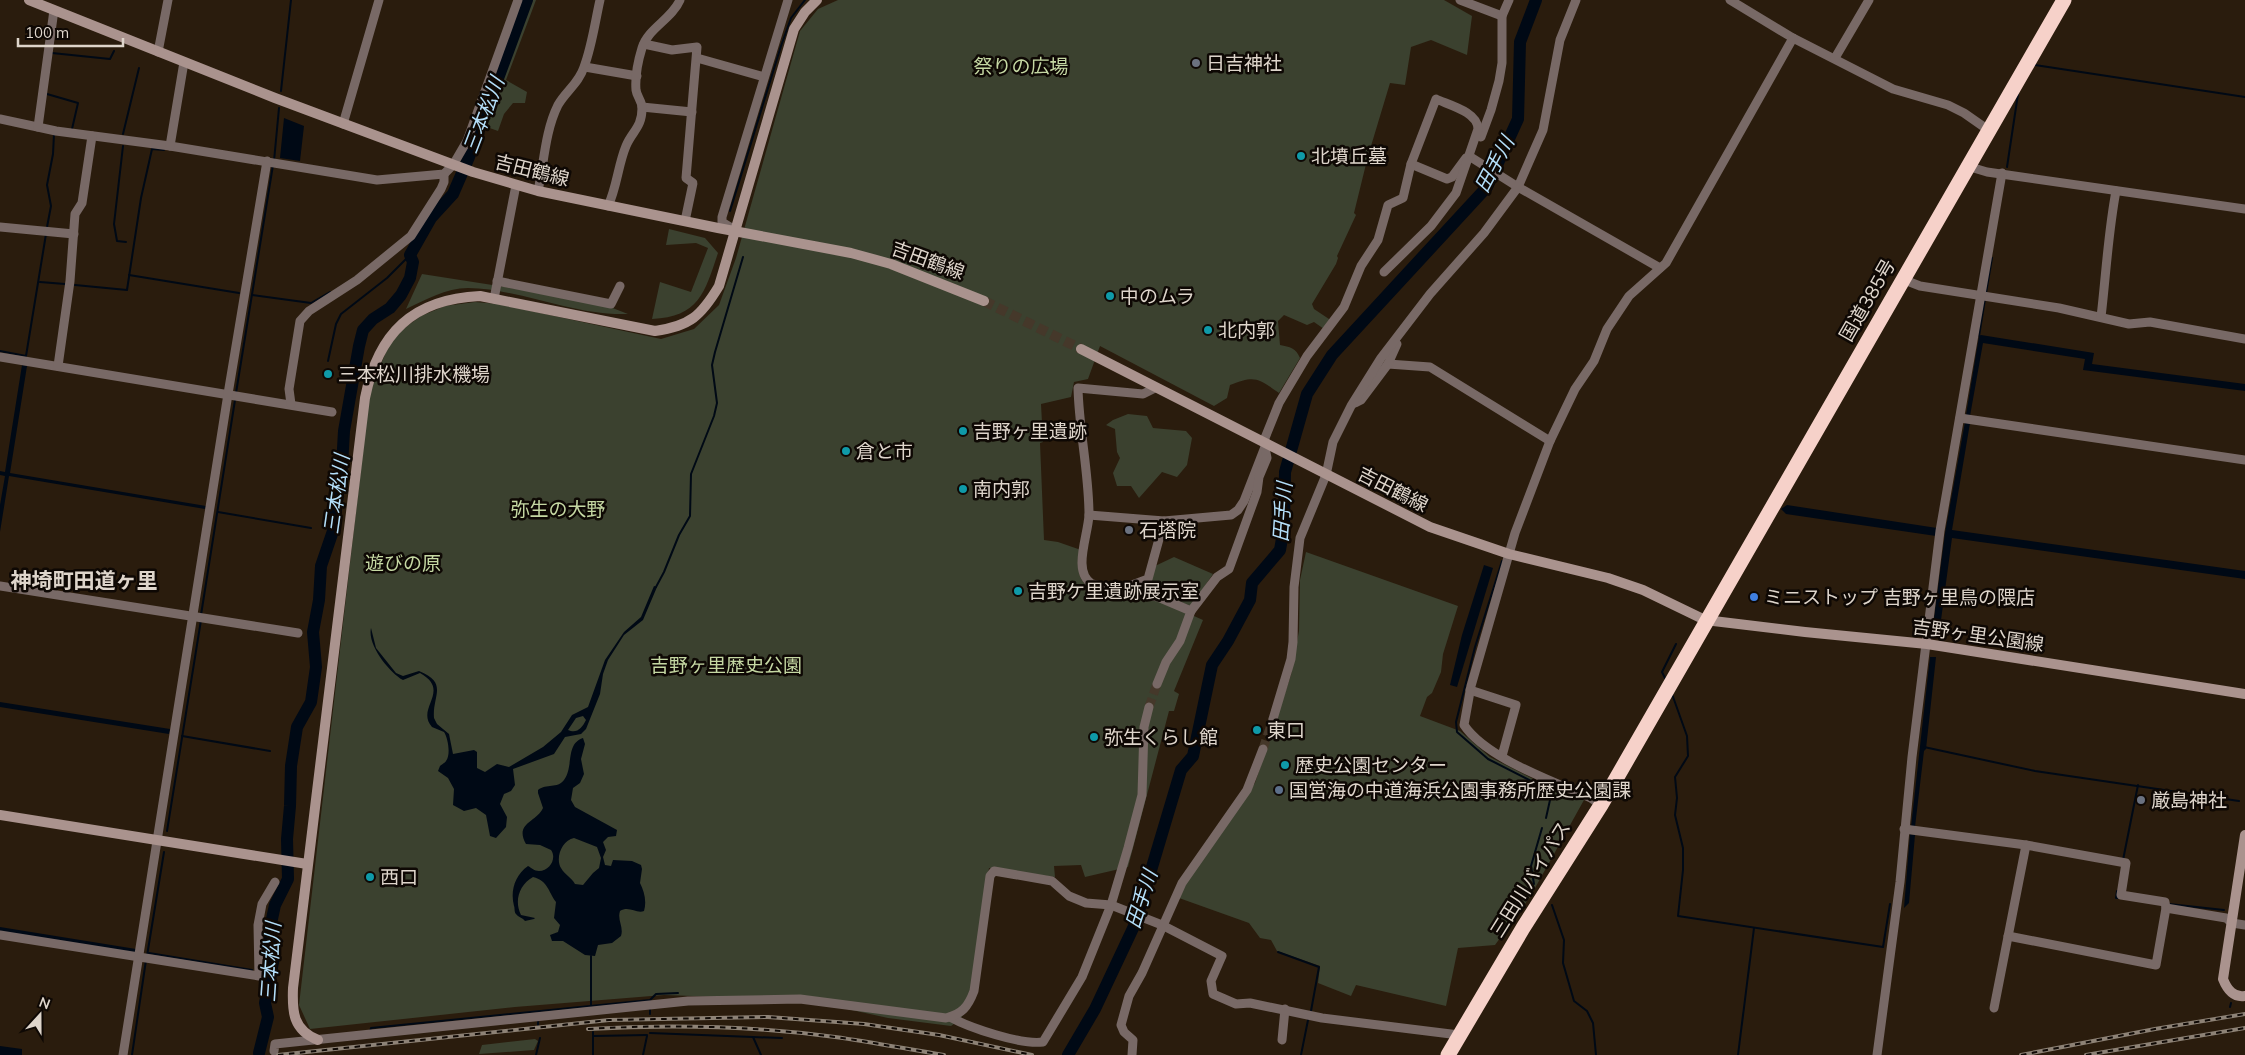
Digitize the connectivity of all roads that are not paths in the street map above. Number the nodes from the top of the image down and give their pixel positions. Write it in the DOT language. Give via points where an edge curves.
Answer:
graph roads {
  1 [pos="29,0"];
  2 [pos="168,0"];
  3 [pos="379,0"];
  4 [pos="518,0"];
  5 [pos="600,0"];
  6 [pos="680,0"];
  7 [pos="788,0"];
  8 [pos="816,0"];
  9 [pos="1460,0"];
  10 [pos="1509,0"];
  11 [pos="1576,0"];
  12 [pos="1730,0"];
  13 [pos="1869,0"];
  14 [pos="2064,0"];
  15 [pos="54,10"];
  16 [pos="1502,16"];
  17 [pos="1793,38"];
  18 [pos="644,44"];
  19 [pos="158,52"];
  20 [pos="698,58"];
  21 [pos="1835,58"];
  22 [pos="184,62"];
  23 [pos="585,67"];
  24 [pos="636,76"];
  25 [pos="764,77"];
  26 [pos="642,107"];
  27 [pos="692,112"];
  28 [pos="0,119"];
  29 [pos="343,124"];
  30 [pos="1415,124"];
  31 [pos="38,127"];
  32 [pos="1424,127"];
  33 [pos="1990,127"];
  34 [pos="92,136"];
  35 [pos="170,146"];
  36 [pos="1469,156"];
  37 [pos="738,159"];
  38 [pos="271,162"];
  39 [pos="755,163"];
  40 [pos="1411,164"];
  41 [pos="454,165"];
  42 [pos="1967,166"];
  43 [pos="2002,172"];
  44 [pos="444,174"];
  45 [pos="516,185"];
  46 [pos="1518,187"];
  47 [pos="538,191"];
  48 [pos="2116,191"];
  49 [pos="608,206"];
  50 [pos="2245,209"];
  51 [pos="685,221"];
  52 [pos="0,227"];
  53 [pos="735,230"];
  54 [pos="74,234"];
  55 [pos="1660,268"];
  56 [pos="1384,272"];
  57 [pos="1902,279"];
  58 [pos="497,281"];
  59 [pos="620,286"];
  60 [pos="1981,295"];
  61 [pos="494,299"];
  62 [pos="984,301"];
  63 [pos="2101,317"];
  64 [pos="1402,332"];
  65 [pos="2245,339"];
  66 [pos="1081,349"];
  67 [pos="0,357"];
  68 [pos="1388,364"];
  69 [pos="58,366"];
  70 [pos="1156,388"];
  71 [pos="233,395"];
  72 [pos="291,404"];
  73 [pos="1351,406"];
  74 [pos="332,412"];
  75 [pos="1960,418"];
  76 [pos="1550,441"];
  77 [pos="1264,445"];
  78 [pos="2245,460"];
  79 [pos="1326,475"];
  80 [pos="1089,516"];
  81 [pos="1164,521"];
  82 [pos="1509,554"];
  83 [pos="0,586"];
  84 [pos="1129,591"];
  85 [pos="1191,611"];
  86 [pos="198,619"];
  87 [pos="1705,620"];
  88 [pos="298,633"];
  89 [pos="1927,644"];
  90 [pos="1157,684"];
  91 [pos="1470,690"];
  92 [pos="2245,694"];
  93 [pos="1149,707"];
  94 [pos="1273,719"];
  95 [pos="1263,749"];
  96 [pos="1502,756"];
  97 [pos="1601,805"];
  98 [pos="0,815"];
  99 [pos="1904,829"];
  100 [pos="2245,835"];
  101 [pos="157,840"];
  102 [pos="2026,845"];
  103 [pos="302,863"];
  104 [pos="275,882"];
  105 [pos="1111,905"];
  106 [pos="2166,908"];
  107 [pos="2232,923"];
  108 [pos="1162,925"];
  109 [pos="2245,925"];
  110 [pos="0,935"];
  111 [pos="2008,936"];
  112 [pos="144,958"];
  113 [pos="2245,996"];
  114 [pos="1994,1008"];
  115 [pos="1285,1009"];
  116 [pos="950,1017"];
  117 [pos="1459,1036"];
  118 [pos="318,1040"];
  119 [pos="1282,1040"];
  120 [pos="274,1051"];
  121 [pos="123,1055"];
  122 [pos="1132,1055"];
  123 [pos="1448,1055"];
  124 [pos="1877,1055"];
  1 -- 15 [label="main road, 吉田鶴線"];
  2 -- 19 [label="street"];
  3 -- 29 [label="street"];
  4 -- 41 [label="street" via="467,141"];
  5 -- 23 [label="street"];
  6 -- 18 [label="street"];
  7 -- 25 [label="street"];
  8 -- 39 [label="main road" via="794,29"];
  9 -- 16 [label="street"];
  10 -- 16 [label="street"];
  11 -- 46 [label="street" via="1560,40 1543,130"];
  12 -- 17 [label="street"];
  13 -- 21 [label="street"];
  14 -- 33 [label="highway, 国道385号"];
  15 -- 19 [label="main road, 吉田鶴線"];
  15 -- 31 [label="street"];
  16 -- 36 [label="street" via="1499,81 1481,137"];
  17 -- 21 [label="street"];
  17 -- 55 [label="street" via="1666,264"];
  18 -- 20 [label="street" via="672,50 697,47"];
  18 -- 24 [label="street"];
  19 -- 22 [label="main road, 吉田鶴線"];
  20 -- 25 [label="street"];
  20 -- 27 [label="street" via="693,78"];
  21 -- 33 [label="street" via="1893,89 1948,105 1984,127"];
  22 -- 29 [label="main road, 吉田鶴線"];
  22 -- 35 [label="street"];
  23 -- 24 [label="street"];
  23 -- 47 [label="street" via="579,80 563,97 550,126"];
  24 -- 26 [label="street" via="636,92"];
  25 -- 37 [label="street"];
  26 -- 27 [label="street"];
  26 -- 49 [label="street" via="636,131 625,148"];
  27 -- 51 [label="street" via="686,178 693,184"];
  28 -- 31 [label="street"];
  29 -- 41 [label="main road, 吉田鶴線"];
  30 -- 32 [label="street"];
  31 -- 34 [label="street"];
  32 -- 36 [label="street" via="1436,98 1472,116 1478,123 1478,129"];
  32 -- 40 [label="street"];
  33 -- 42 [label="highway, 国道385号"];
  34 -- 35 [label="street"];
  34 -- 54 [label="street" via="82,203 75,214"];
  35 -- 38 [label="street"];
  36 -- 40 [label="street" via="1447,179"];
  36 -- 46 [label="street"];
  36 -- 56 [label="street" via="1453,197 1431,226"];
  37 -- 39 [label="street"];
  37 -- 53 [label="street" via="722,217 722,222"];
  38 -- 44 [label="street" via="377,180"];
  38 -- 71 [label="street"];
  39 -- 53 [label="main road"];
  40 -- 77 [label="street" via="1403,198 1388,205 1378,240 1361,266 1344,307 1307,356 1278,403"];
  41 -- 44 [label="street"];
  41 -- 45 [label="main road, 吉田鶴線"];
  42 -- 43 [label="street" via="1987,172"];
  42 -- 57 [label="highway, 国道385号"];
  43 -- 48 [label="street"];
  43 -- 60 [label="street"];
  44 -- 72 [label="street" via="442,189 411,236 300,321 289,389"];
  45 -- 47 [label="main road, 吉田鶴線"];
  45 -- 58 [label="street"];
  46 -- 55 [label="street"];
  46 -- 64 [label="street"];
  47 -- 49 [label="main road, 吉田鶴線"];
  48 -- 50 [label="street"];
  48 -- 63 [label="street" via="2108,232"];
  49 -- 51 [label="main road, 吉田鶴線"];
  51 -- 53 [label="main road, 吉田鶴線"];
  52 -- 54 [label="street"];
  53 -- 61 [label="main road" via="719,286 706,308 693,320 675,328 655,331"];
  53 -- 62 [label="main road, 吉田鶴線" via="891,264"];
  54 -- 69 [label="street"];
  55 -- 76 [label="street" via="1629,296 1607,328 1594,361 1575,389"];
  57 -- 60 [label="street" via="1920,286"];
  57 -- 87 [label="highway, 国道385号"];
  58 -- 59 [label="street" via="611,304"];
  58 -- 61 [label="street"];
  60 -- 63 [label="street"];
  60 -- 75 [label="street"];
  61 -- 103 [label="main road" via="456,297 434,304 407,319 377,355 369,376"];
  63 -- 65 [label="street" via="2129,324 2150,322"];
  64 -- 68 [label="street"];
  64 -- 73 [label="street"];
  66 -- 70 [label="main road, 吉田鶴線"];
  67 -- 69 [label="street"];
  68 -- 73 [label="street" via="1361,400"];
  68 -- 76 [label="street" via="1430,367"];
  69 -- 71 [label="street"];
  70 -- 77 [label="main road, 吉田鶴線"];
  70 -- 80 [label="street" via="1143,394 1078,388"];
  71 -- 72 [label="street"];
  71 -- 86 [label="street"];
  72 -- 74 [label="street"];
  73 -- 79 [label="street" via="1333,442"];
  75 -- 78 [label="street"];
  75 -- 89 [label="street" via="1940,531"];
  76 -- 82 [label="street"];
  77 -- 79 [label="main road, 吉田鶴線"];
  77 -- 81 [label="street" via="1238,510 1217,518 1188,517"];
  77 -- 85 [label="street" via="1267,458 1229,569 1217,577"];
  79 -- 82 [label="main road, 吉田鶴線" via="1430,527"];
  79 -- 94 [label="street" via="1300,538 1291,659"];
  80 -- 81 [label="street"];
  80 -- 84 [label="street" via="1082,570 1084,579 1092,584"];
  81 -- 84 [label="street" via="1148,579 1132,585"];
  82 -- 87 [label="main road, 吉田鶴線" via="1608,578 1643,590"];
  82 -- 91 [label="street"];
  83 -- 86 [label="street"];
  84 -- 85 [label="street" via="1158,597"];
  85 -- 90 [label="street" via="1180,641"];
  86 -- 88 [label="street"];
  86 -- 101 [label="street"];
  87 -- 89 [label="main road, 吉野ヶ里公園線"];
  87 -- 97 [label="highway, 三田川バイパス"];
  89 -- 92 [label="main road, 吉野ヶ里公園線"];
  89 -- 99 [label="street"];
  91 -- 96 [label="street" via="1464,725 1471,736"];
  91 -- 96 [label="street" via="1516,705"];
  93 -- 105 [label="street" via="1144,728 1142,795"];
  95 -- 108 [label="street" via="1247,790 1182,883"];
  96 -- 97 [label="street"];
  97 -- 117 [label="highway, 三田川バイパス"];
  98 -- 101 [label="main road"];
  99 -- 102 [label="street"];
  99 -- 124 [label="street"];
  100 -- 107 [label="main road"];
  101 -- 103 [label="main road"];
  101 -- 112 [label="street"];
  102 -- 106 [label="street" via="2126,864 2120,895 2165,902"];
  102 -- 111 [label="street"];
  103 -- 118 [label="main road" via="292,1011 306,1035"];
  104 -- 112 [label="street" via="262,904 259,918 258,976"];
  105 -- 108 [label="street"];
  105 -- 116 [label="street" via="1082,977 1043,1042 995,1034"];
  105 -- 116 [label="street" via="1086,903 1069,896 1057,882 994,871 990,876 974,991 960,1014"];
  106 -- 107 [label="street" via="2226,918"];
  106 -- 111 [label="street" via="2156,965"];
  107 -- 109 [label="street"];
  107 -- 113 [label="main road" via="2223,978 2232,993"];
  108 -- 115 [label="street" via="1222,956 1212,981 1213,994 1236,1004"];
  108 -- 122 [label="street" via="1129,996 1121,1025 1133,1040"];
  110 -- 112 [label="street"];
  111 -- 114 [label="street"];
  112 -- 121 [label="street"];
  115 -- 117 [label="street" via="1322,1018"];
  115 -- 119 [label="street"];
  116 -- 118 [label="street" via="800,999 688,1001"];
  117 -- 123 [label="highway, 三田川バイパス"];
  118 -- 120 [label="street" via="275,1044"];
}
